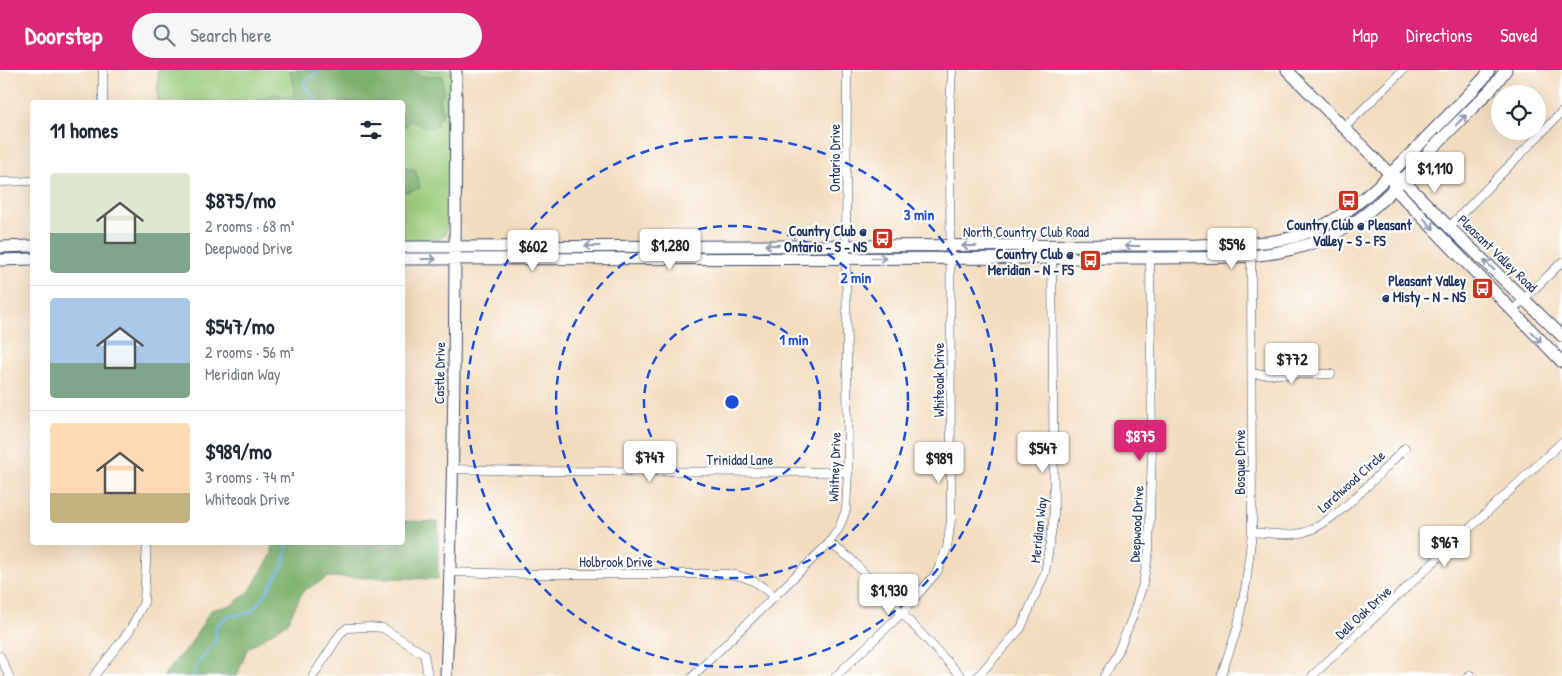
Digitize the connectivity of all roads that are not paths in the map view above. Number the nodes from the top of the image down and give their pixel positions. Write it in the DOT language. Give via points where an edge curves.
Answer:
graph roads {
  1 [pos="103,70"];
  2 [pos="456,70"];
  3 [pos="848,70"];
  4 [pos="952,70"];
  5 [pos="1287,70"];
  6 [pos="1403,70"];
  7 [pos="1490,70"];
  8 [pos="1506,70"];
  9 [pos="103,100"];
  10 [pos="1562,112"];
  11 [pos="1344,128"];
  12 [pos="1390,174"];
  13 [pos="30,181"];
  14 [pos="0,182"];
  15 [pos="1399,184"];
  16 [pos="1449,227"];
  17 [pos="1251,243"];
  18 [pos="1052,245"];
  19 [pos="30,246"];
  20 [pos="642,246"];
  21 [pos="950,246"];
  22 [pos="1150,246"];
  23 [pos="0,247"];
  24 [pos="405,247"];
  25 [pos="455,247"];
  26 [pos="846,252"];
  27 [pos="1251,256"];
  28 [pos="642,258"];
  29 [pos="950,258"];
  30 [pos="1052,258"];
  31 [pos="1150,258"];
  32 [pos="30,259"];
  33 [pos="405,259"];
  34 [pos="455,259"];
  35 [pos="0,260"];
  36 [pos="1562,262"];
  37 [pos="1524,299"];
  38 [pos="1512,310"];
  39 [pos="1562,336"];
  40 [pos="1562,362"];
  41 [pos="1252,374"];
  42 [pos="1332,374"];
  43 [pos="1562,442"];
  44 [pos="1405,448"];
  45 [pos="452,469"];
  46 [pos="848,472"];
  47 [pos="1252,532"];
  48 [pos="829,543"];
  49 [pos="147,545"];
  50 [pos="450,572"];
  51 [pos="775,597"];
  52 [pos="902,613"];
  53 [pos="0,656"];
  54 [pos="9,676"];
  55 [pos="94,676"];
  56 [pos="313,676"];
  57 [pos="428,676"];
  58 [pos="446,676"];
  59 [pos="693,676"];
  60 [pos="836,676"];
  61 [pos="961,676"];
  62 [pos="978,676"];
  63 [pos="1104,676"];
  64 [pos="1221,676"];
  65 [pos="1312,676"];
  1 -- 9 [label="street"];
  2 -- 25 [label="main road, Castle Drive"];
  3 -- 26 [label="street, Ontario Drive"];
  4 -- 21 [label="street, Whiteoak Drive"];
  5 -- 11 [label="main road, Pleasant Valley Road"];
  6 -- 11 [label="street"];
  7 -- 12 [label="main road, North Country Club Road"];
  15 -- 8 [label="main road, North Country Club Road, one-way"];
  10 -- 16 [label="street"];
  11 -- 12 [label="main road, Pleasant Valley Road"];
  12 -- 15 [label="main road, Pleasant Valley Road"];
  12 -- 17 [label="main road, North Country Club Road" via="1337,217 1310,232 1282,240"];
  13 -- 14 [label="street"];
  15 -- 16 [label="main road, Pleasant Valley Road"];
  15 -- 27 [label="main road, North Country Club Road" via="1371,212 1327,238"];
  15 -- 38 [label="main road, Pleasant Valley Road, one-way"];
  37 -- 16 [label="main road, Pleasant Valley Road, one-way"];
  17 -- 22 [label="main road, North Country Club Road"];
  17 -- 27 [label="street, Bosque Drive"];
  18 -- 21 [label="main road, North Country Club Road, one-way"];
  22 -- 18 [label="main road, North Country Club Road, one-way"];
  18 -- 30 [label="street, Meridian Way"];
  19 -- 23 [label="main road"];
  20 -- 25 [label="main road, North Country Club Road, one-way"];
  26 -- 20 [label="main road, North Country Club Road, one-way"];
  20 -- 28 [label="main road"];
  21 -- 26 [label="main road, North Country Club Road"];
  21 -- 29 [label="street, Whiteoak Drive"];
  22 -- 31 [label="street, Deepwood Drive"];
  24 -- 25 [label="main road, North Country Club Road"];
  25 -- 34 [label="main road, Castle Drive"];
  26 -- 28 [label="main road, North Country Club Road"];
  26 -- 29 [label="main road, North Country Club Road, one-way"];
  26 -- 46 [label="street, Whitney Drive"];
  27 -- 31 [label="main road, North Country Club Road"];
  27 -- 41 [label="street, Bosque Drive"];
  28 -- 34 [label="main road, North Country Club Road"];
  29 -- 30 [label="main road, North Country Club Road"];
  29 -- 52 [label="street, Whiteoak Drive" via="949,539 937,572"];
  30 -- 31 [label="main road, North Country Club Road"];
  30 -- 62 [label="street, Meridian Way" via="1054,515 1045,573 1021,628"];
  31 -- 63 [label="street, Deepwood Drive" via="1152,448 1149,552 1132,618 1118,654"];
  32 -- 35 [label="main road"];
  33 -- 34 [label="main road, North Country Club Road, one-way"];
  34 -- 45 [label="main road, Castle Drive"];
  36 -- 37 [label="street"];
  37 -- 38 [label="street"];
  37 -- 39 [label="main road, Pleasant Valley Road"];
  38 -- 40 [label="main road, Pleasant Valley Road, one-way"];
  41 -- 42 [label="street"];
  41 -- 47 [label="street, Bosque Drive"];
  43 -- 65 [label="street, Dell Oak Drive"];
  44 -- 47 [label="street, Larchwood Circle" via="1326,522 1306,532"];
  45 -- 46 [label="street, Trinidad Lane"];
  45 -- 50 [label="main road, Castle Drive"];
  46 -- 48 [label="street, Whitney Drive" via="846,510"];
  47 -- 64 [label="street, Bosque Drive" via="1237,629"];
  48 -- 51 [label="street, Whitney Drive"];
  48 -- 52 [label="street" via="850,558"];
  49 -- 55 [label="street" via="144,602 130,630"];
  50 -- 51 [label="street, Holbrook Drive" via="730,574 754,580"];
  50 -- 58 [label="main road, Castle Drive"];
  51 -- 59 [label="street, Whitney Drive"];
  52 -- 60 [label="street, Whiteoak Drive"];
  52 -- 61 [label="street"];
  53 -- 54 [label="street"];
  56 -- 57 [label="street" via="341,633 347,628 369,627 383,628 424,654"];
}
